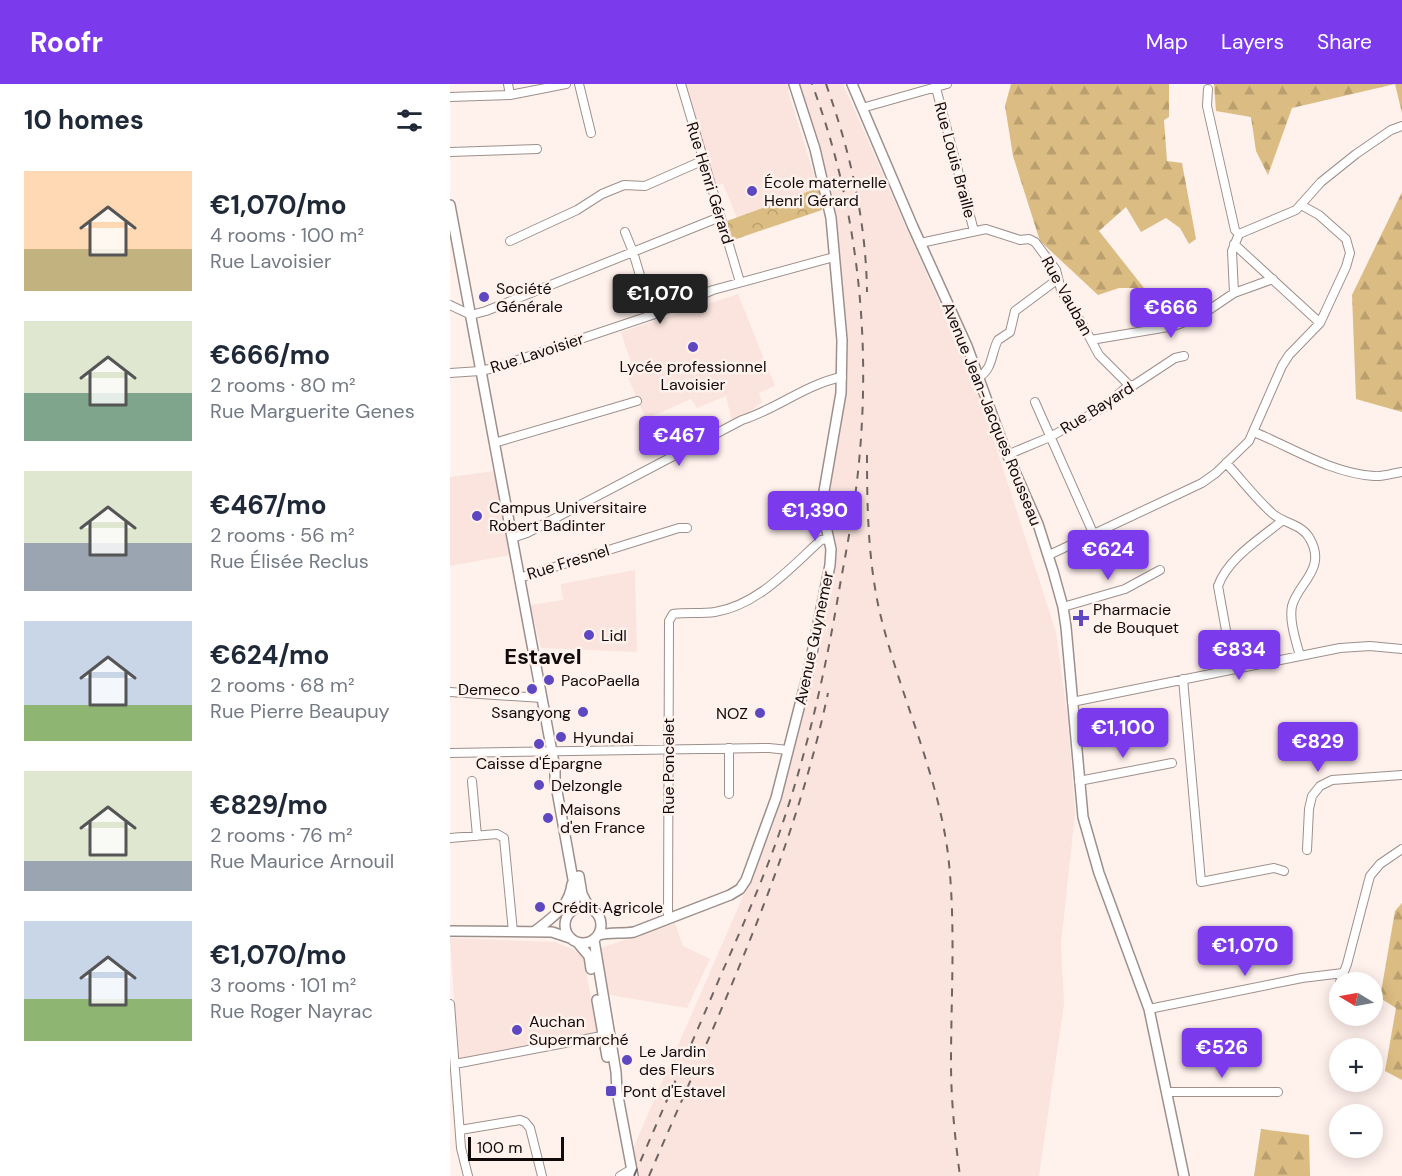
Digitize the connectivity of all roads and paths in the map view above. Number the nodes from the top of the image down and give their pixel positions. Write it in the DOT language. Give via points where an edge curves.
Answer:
graph roads {
  1 [pos="508,84"];
  2 [pos="566,84"];
  3 [pos="579,84"];
  4 [pos="681,84"];
  5 [pos="794,84"];
  6 [pos="852,84"];
  7 [pos="947,84"];
  8 [pos="936,88"];
  9 [pos="1208,89"];
  10 [pos="510,95"];
  11 [pos="450,97"];
  12 [pos="862,108"];
  13 [pos="1402,126"];
  14 [pos="591,133"];
  15 [pos="537,149"];
  16 [pos="450,152"];
  17 [pos="704,160"];
  18 [pos="450,205"];
  19 [pos="1301,205"];
  20 [pos="720,217"];
  21 [pos="974,231"];
  22 [pos="625,232"];
  23 [pos="1239,234"];
  24 [pos="510,241"];
  25 [pos="1234,244"];
  26 [pos="921,245"];
  27 [pos="633,252"];
  28 [pos="834,257"];
  29 [pos="1058,279"];
  30 [pos="1273,279"];
  31 [pos="740,282"];
  32 [pos="1234,293"];
  33 [pos="450,304"];
  34 [pos="471,315"];
  35 [pos="652,315"];
  36 [pos="1320,323"];
  37 [pos="1091,340"];
  38 [pos="1184,356"];
  39 [pos="480,371"];
  40 [pos="450,372"];
  41 [pos="842,377"];
  42 [pos="979,377"];
  43 [pos="1129,386"];
  44 [pos="637,401"];
  45 [pos="1035,402"];
  46 [pos="1254,432"];
  47 [pos="1050,437"];
  48 [pos="494,443"];
  49 [pos="1007,455"];
  50 [pos="1226,463"];
  51 [pos="1402,472"];
  52 [pos="1282,520"];
  53 [pos="687,528"];
  54 [pos="1094,535"];
  55 [pos="512,538"];
  56 [pos="829,539"];
  57 [pos="1049,555"];
  58 [pos="1160,570"];
  59 [pos="519,578"];
  60 [pos="1063,607"];
  61 [pos="1402,649"];
  62 [pos="1299,656"];
  63 [pos="1233,669"];
  64 [pos="1183,679"];
  65 [pos="450,692"];
  66 [pos="542,698"];
  67 [pos="1072,702"];
  68 [pos="729,748"];
  69 [pos="669,749"];
  70 [pos="788,750"];
  71 [pos="552,751"];
  72 [pos="450,753"];
  73 [pos="1172,763"];
  74 [pos="555,768"];
  75 [pos="1402,775"];
  76 [pos="472,781"];
  77 [pos="1079,781"];
  78 [pos="729,794"];
  79 [pos="477,836"];
  80 [pos="450,838"];
  81 [pos="1402,849"];
  82 [pos="1307,850"];
  83 [pos="1284,871"];
  84 [pos="573,879"];
  85 [pos="590,909"];
  86 [pos="573,910"];
  87 [pos="600,917"];
  88 [pos="567,918"];
  89 [pos="668,918"];
  90 [pos="450,931"];
  91 [pos="513,932"];
  92 [pos="552,932"];
  93 [pos="533,933"];
  94 [pos="628,933"];
  95 [pos="596,938"];
  96 [pos="574,940"];
  97 [pos="1343,972"];
  98 [pos="1329,975"];
  99 [pos="450,1004"];
  100 [pos="1149,1009"];
  101 [pos="606,1035"];
  102 [pos="455,1064"];
  103 [pos="1166,1092"];
  104 [pos="1278,1092"];
  105 [pos="460,1130"];
  106 [pos="633,1173"];
  107 [pos="468,1176"];
  108 [pos="542,1176"];
  109 [pos="620,1176"];
  110 [pos="1184,1176"];
  1 -- 10 [label="street"];
  2 -- 10 [label="street"];
  3 -- 14 [label="street"];
  4 -- 17 [label="street, Rue Henri Gérard"];
  5 -- 28 [label="main road, Avenue Guynemer" via="825,191"];
  6 -- 12 [label="main road, Avenue Jean-Jacques Rousseau"];
  7 -- 8 [label="street"];
  8 -- 12 [label="street"];
  8 -- 21 [label="street, Rue Louis Braille"];
  9 -- 23 [label="street" via="1207,106 1234,230"];
  10 -- 11 [label="street"];
  12 -- 26 [label="main road, Avenue Jean-Jacques Rousseau"];
  13 -- 19 [label="street" via="1356,154 1321,182"];
  15 -- 16 [label="street"];
  17 -- 20 [label="street, Rue Henri Gérard"];
  17 -- 24 [label="street" via="645,186 624,185 602,194"];
  18 -- 34 [label="main road"];
  19 -- 23 [label="street"];
  19 -- 36 [label="street" via="1319,215 1349,243 1346,267"];
  20 -- 27 [label="street"];
  20 -- 31 [label="street, Rue Henri Gérard"];
  21 -- 26 [label="street, Rue Vauban"];
  21 -- 29 [label="street, Rue Vauban" via="986,229 1035,242 1056,270"];
  22 -- 27 [label="street"];
  23 -- 25 [label="street"];
  25 -- 30 [label="street"];
  25 -- 32 [label="street"];
  26 -- 42 [label="main road, Avenue Jean-Jacques Rousseau"];
  27 -- 34 [label="street"];
  27 -- 35 [label="street"];
  28 -- 31 [label="street, Rue Lavoisier"];
  28 -- 41 [label="main road, Avenue Guynemer"];
  29 -- 37 [label="street, Rue Vauban" via="1060,291"];
  29 -- 42 [label="street" via="1015,311 1010,332 998,340 989,368"];
  30 -- 32 [label="street"];
  30 -- 36 [label="street"];
  31 -- 35 [label="street, Rue Lavoisier"];
  32 -- 37 [label="street" via="1200,316 1174,326"];
  33 -- 34 [label="street"];
  34 -- 39 [label="main road"];
  35 -- 39 [label="street, Rue Lavoisier"];
  36 -- 46 [label="street" via="1282,366"];
  37 -- 43 [label="street, Rue Vauban" via="1102,360"];
  38 -- 43 [label="street, Rue Bayard"];
  39 -- 40 [label="street, Rue Lavoisier"];
  39 -- 48 [label="main road"];
  41 -- 55 [label="street" via="742,420"];
  41 -- 56 [label="main road, Avenue Guynemer" via="823,497"];
  42 -- 49 [label="main road, Avenue Jean-Jacques Rousseau"];
  43 -- 47 [label="street, Rue Bayard" via="1104,406"];
  44 -- 48 [label="street"];
  45 -- 47 [label="street"];
  46 -- 50 [label="street"];
  46 -- 51 [label="street" via="1326,465 1376,477"];
  47 -- 49 [label="street, Rue Bayard"];
  47 -- 54 [label="street"];
  48 -- 55 [label="main road"];
  49 -- 57 [label="main road, Avenue Jean-Jacques Rousseau"];
  50 -- 52 [label="street"];
  50 -- 54 [label="street" via="1202,483"];
  52 -- 62 [label="street" via="1306,533 1315,554 1309,579 1292,607"];
  52 -- 63 [label="street" via="1222,573 1218,586"];
  53 -- 59 [label="street, Rue Fresnel"];
  54 -- 57 [label="street"];
  55 -- 59 [label="main road"];
  56 -- 69 [label="street, Rue Poncelet" via="821,540 744,604 714,612 673,614 669,621"];
  56 -- 70 [label="main road, Avenue Guynemer" via="830,565"];
  57 -- 60 [label="main road, Avenue Jean-Jacques Rousseau"];
  58 -- 60 [label="street" via="1125,589"];
  59 -- 66 [label="main road"];
  60 -- 67 [label="main road, Avenue Jean-Jacques Rousseau"];
  61 -- 62 [label="street" via="1340,648"];
  62 -- 63 [label="street"];
  63 -- 64 [label="street"];
  64 -- 67 [label="street"];
  64 -- 83 [label="street" via="1201,882 1274,868"];
  65 -- 66 [label="street"];
  66 -- 71 [label="main road"];
  67 -- 77 [label="main road, Avenue Jean-Jacques Rousseau"];
  68 -- 69 [label="street"];
  68 -- 70 [label="street"];
  68 -- 78 [label="street"];
  69 -- 71 [label="street"];
  69 -- 89 [label="street, Rue Poncelet"];
  70 -- 89 [label="main road, Avenue Guynemer" via="752,867 740,889"];
  71 -- 72 [label="street"];
  71 -- 74 [label="main road"];
  73 -- 77 [label="street"];
  74 -- 84 [label="main road"];
  74 -- 85 [label="main road" via="561,779 582,894"];
  75 -- 82 [label="street" via="1332,780 1320,786 1309,809"];
  76 -- 79 [label="street"];
  77 -- 100 [label="main road, Avenue Jean-Jacques Rousseau" via="1093,856"];
  79 -- 80 [label="street"];
  79 -- 91 [label="street" via="497,834 506,842"];
  81 -- 97 [label="street" via="1370,876"];
  84 -- 86 [label="main road"];
  84 -- 93 [label="main road" via="564,906"];
  85 -- 86 [label="main road"];
  85 -- 87 [label="main road"];
  86 -- 88 [label="main road"];
  87 -- 94 [label="main road"];
  87 -- 95 [label="main road" via="602,926"];
  88 -- 92 [label="main road"];
  88 -- 96 [label="main road" via="566,929"];
  89 -- 94 [label="main road, Avenue Guynemer"];
  90 -- 91 [label="main road"];
  91 -- 93 [label="main road"];
  92 -- 93 [label="main road"];
  92 -- 96 [label="main road"];
  94 -- 95 [label="main road, Avenue Guynemer" via="610,932"];
  95 -- 96 [label="main road" via="587,943"];
  95 -- 101 [label="main road"];
  96 -- 101 [label="main road" via="589,956"];
  98 -- 100 [label="street"];
  99 -- 102 [label="street"];
  100 -- 103 [label="main road, Avenue Jean-Jacques Rousseau"];
  101 -- 102 [label="street"];
  101 -- 106 [label="main road"];
  102 -- 105 [label="street"];
  103 -- 104 [label="street"];
  103 -- 110 [label="main road, Avenue Jean-Jacques Rousseau"];
  105 -- 107 [label="street"];
  105 -- 108 [label="street" via="525,1122"];
  106 -- 109 [label="street"];
}
